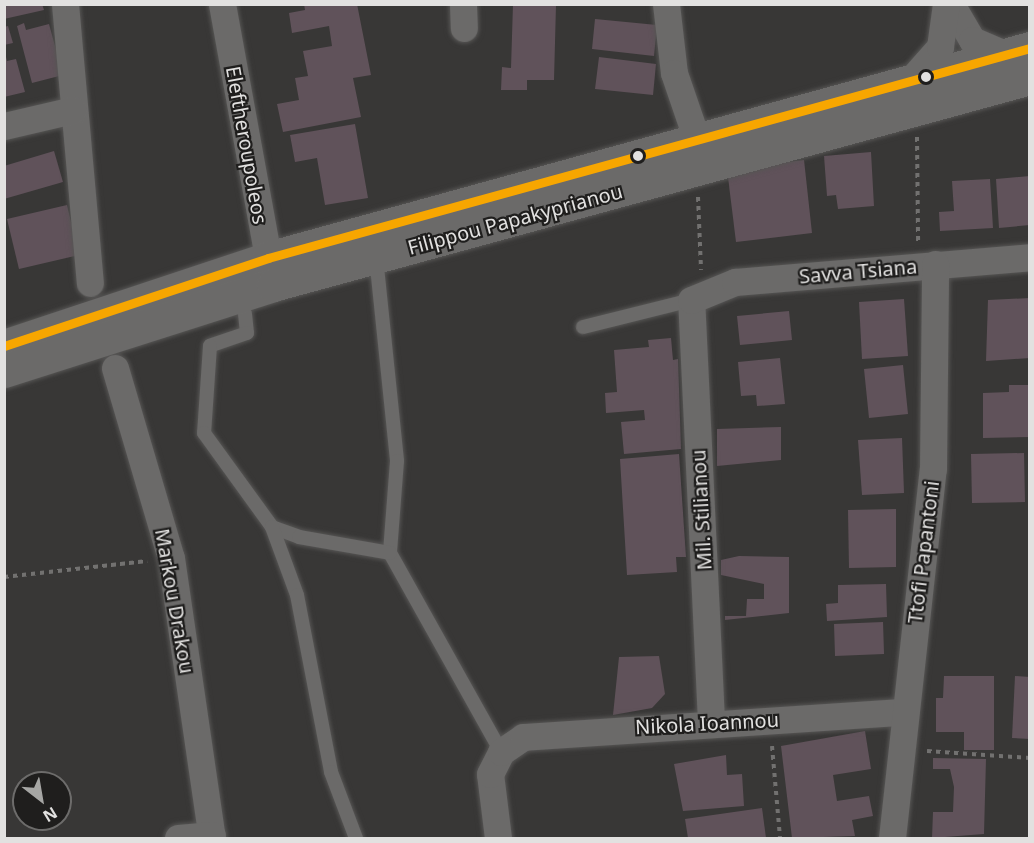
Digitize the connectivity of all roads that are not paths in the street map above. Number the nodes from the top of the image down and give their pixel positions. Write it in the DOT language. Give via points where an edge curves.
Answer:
graph roads {
  1 [pos="64,4"];
  2 [pos="222,4"];
  3 [pos="666,4"];
  4 [pos="946,4"];
  5 [pos="951,4"];
  6 [pos="1018,51"];
  7 [pos="1029,78"];
  8 [pos="913,96"];
  9 [pos="73,110"];
  10 [pos="4,126"];
  11 [pos="697,155"];
  12 [pos="376,256"];
  13 [pos="1029,257"];
  14 [pos="927,264"];
  15 [pos="271,271"];
  16 [pos="90,283"];
  17 [pos="697,296"];
  18 [pos="245,314"];
  19 [pos="583,327"];
  20 [pos="4,346"];
  21 [pos="115,368"];
  22 [pos="4,371"];
  23 [pos="272,527"];
  24 [pos="390,553"];
  25 [pos="903,712"];
  26 [pos="711,721"];
  27 [pos="507,747"];
  28 [pos="212,837"];
  29 [pos="178,838"];
  30 [pos="356,838"];
  31 [pos="498,838"];
  32 [pos="892,838"];
  1 -- 9 [label="street"];
  2 -- 15 [label="street, Eleftheroupoleos"];
  3 -- 11 [label="street" via="674,73"];
  4 -- 8 [label="street" via="940,47"];
  5 -- 6 [label="street" via="972,40"];
  6 -- 8 [label="main road, Filippou Papakyprianou"];
  7 -- 8 [label="main road, Filippou Papakyprianou"];
  8 -- 11 [label="main road, Filippou Papakyprianou"];
  9 -- 10 [label="street"];
  9 -- 16 [label="street"];
  11 -- 12 [label="main road, Filippou Papakyprianou"];
  11 -- 15 [label="main road, Filippou Papakyprianou"];
  12 -- 15 [label="main road, Filippou Papakyprianou"];
  12 -- 24 [label="lane" via="397,461"];
  13 -- 14 [label="street, Savva Tsiana"];
  14 -- 17 [label="street, Savva Tsiana" via="735,282"];
  14 -- 25 [label="street, Ttofi Papantoni" via="933,468"];
  15 -- 20 [label="main road, Filippou Papakyprianou"];
  15 -- 22 [label="main road, Filippou Papakyprianou"];
  17 -- 19 [label="lane"];
  17 -- 26 [label="street, Mil. Stilianou"];
  18 -- 23 [label="lane" via="247,333 210,346 204,433"];
  21 -- 28 [label="street, Markou Drakou" via="171,558"];
  23 -- 24 [label="lane"];
  23 -- 30 [label="lane" via="297,595 331,772"];
  24 -- 27 [label="lane"];
  25 -- 26 [label="street, Nikola Ioannou"];
  25 -- 32 [label="street, Ttofi Papantoni"];
  26 -- 27 [label="street, Nikola Ioannou" via="534,734"];
  27 -- 31 [label="street" via="489,784"];
  28 -- 29 [label="street"];
}
